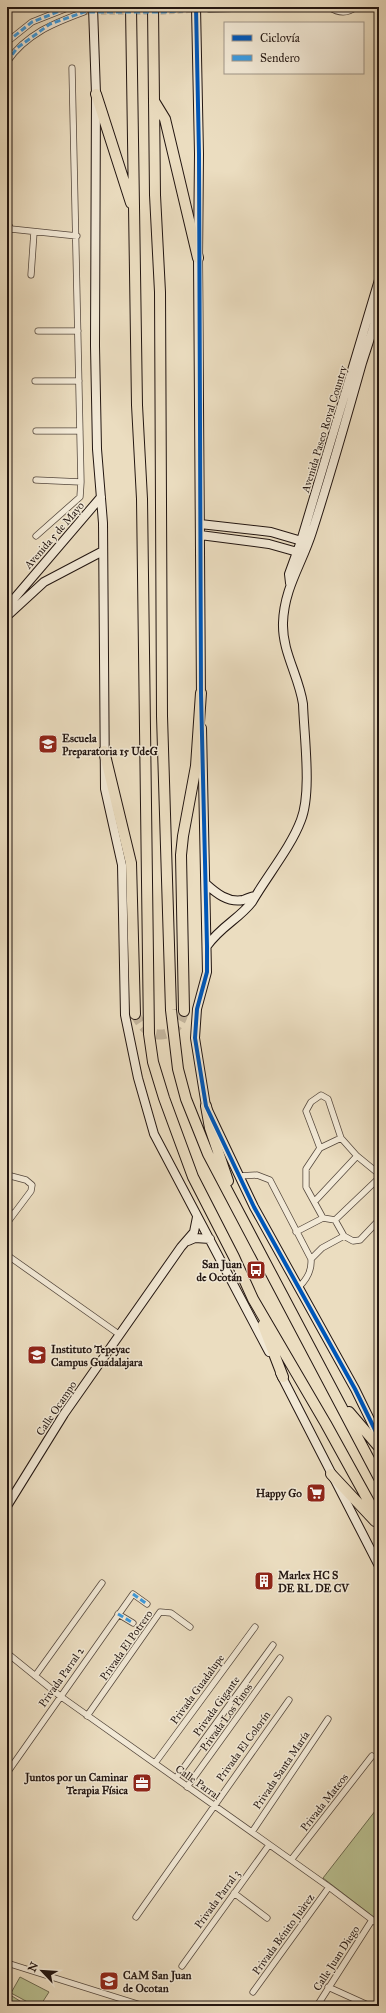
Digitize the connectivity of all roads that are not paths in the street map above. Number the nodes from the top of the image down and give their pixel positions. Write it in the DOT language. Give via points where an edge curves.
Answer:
graph roads {
  1 [pos="70,7"];
  2 [pos="93,7"];
  3 [pos="132,7"];
  4 [pos="153,7"];
  5 [pos="196,7"];
  6 [pos="297,7"];
  7 [pos="329,7"];
  8 [pos="356,7"];
  9 [pos="209,9"];
  10 [pos="84,12"];
  11 [pos="7,42"];
  12 [pos="7,62"];
  13 [pos="72,68"];
  14 [pos="96,94"];
  15 [pos="154,101"];
  16 [pos="134,214"];
  17 [pos="7,222"];
  18 [pos="9,229"];
  19 [pos="34,232"];
  20 [pos="77,236"];
  21 [pos="198,258"];
  22 [pos="31,275"];
  23 [pos="379,280"];
  24 [pos="379,305"];
  25 [pos="373,316"];
  26 [pos="38,331"];
  27 [pos="78,331"];
  28 [pos="35,381"];
  29 [pos="79,381"];
  30 [pos="36,431"];
  31 [pos="80,431"];
  32 [pos="36,480"];
  33 [pos="81,482"];
  34 [pos="101,497"];
  35 [pos="200,524"];
  36 [pos="271,532"];
  37 [pos="200,535"];
  38 [pos="36,536"];
  39 [pos="305,542"];
  40 [pos="269,544"];
  41 [pos="103,551"];
  42 [pos="301,553"];
  43 [pos="7,606"];
  44 [pos="7,616"];
  45 [pos="201,693"];
  46 [pos="104,751"];
  47 [pos="206,884"];
  48 [pos="255,896"];
  49 [pos="207,946"];
  50 [pos="184,1011"];
  51 [pos="135,1014"];
  52 [pos="206,1106"];
  53 [pos="341,1138"];
  54 [pos="320,1148"];
  55 [pos="357,1156"];
  56 [pos="379,1174"];
  57 [pos="7,1175"];
  58 [pos="239,1176"];
  59 [pos="379,1178"];
  60 [pos="315,1201"];
  61 [pos="7,1211"];
  62 [pos="240,1213"];
  63 [pos="13,1214"];
  64 [pos="197,1217"];
  65 [pos="323,1218"];
  66 [pos="335,1220"];
  67 [pos="379,1220"];
  68 [pos="7,1223"];
  69 [pos="296,1232"];
  70 [pos="344,1236"];
  71 [pos="210,1239"];
  72 [pos="181,1246"];
  73 [pos="7,1255"];
  74 [pos="311,1260"];
  75 [pos="299,1287"];
  76 [pos="254,1299"];
  77 [pos="120,1335"];
  78 [pos="283,1377"];
  79 [pos="337,1398"];
  80 [pos="379,1438"];
  81 [pos="379,1447"];
  82 [pos="332,1474"];
  83 [pos="379,1478"];
  84 [pos="7,1506"];
  85 [pos="379,1520"];
  86 [pos="379,1525"];
  87 [pos="379,1566"];
  88 [pos="102,1583"];
  89 [pos="148,1604"];
  90 [pos="118,1614"];
  91 [pos="133,1623"];
  92 [pos="190,1627"];
  93 [pos="255,1627"];
  94 [pos="273,1645"];
  95 [pos="7,1653"];
  96 [pos="280,1658"];
  97 [pos="35,1676"];
  98 [pos="60,1696"];
  99 [pos="289,1700"];
  100 [pos="88,1716"];
  101 [pos="328,1719"];
  102 [pos="372,1756"];
  103 [pos="155,1763"];
  104 [pos="7,1773"];
  105 [pos="176,1778"];
  106 [pos="188,1787"];
  107 [pos="214,1805"];
  108 [pos="252,1832"];
  109 [pos="269,1845"];
  110 [pos="291,1860"];
  111 [pos="329,1887"];
  112 [pos="234,1893"];
  113 [pos="136,1917"];
  114 [pos="267,1918"];
  115 [pos="372,1920"];
  116 [pos="379,1925"];
  117 [pos="7,1963"];
  118 [pos="182,1966"];
  119 [pos="328,1987"];
  120 [pos="253,1992"];
  121 [pos="144,2006"];
  122 [pos="317,2006"];
  123 [pos="370,2006"];
  1 -- 11 [label="street" via="32,22"];
  2 -- 14 [label="main road"];
  3 -- 16 [label="highway"];
  4 -- 15 [label="highway"];
  5 -- 21 [label="main road"];
  6 -- 9 [label="street"];
  7 -- 8 [label="street" via="341,12"];
  10 -- 12 [label="street" via="50,24 17,48"];
  13 -- 20 [label="street"];
  14 -- 16 [label="highway"];
  14 -- 34 [label="main road" via="95,346"];
  15 -- 21 [label="highway" via="165,119"];
  15 -- 62 [label="highway" via="160,292 162,716 171,1010 178,1069 186,1099 208,1154"];
  16 -- 76 [label="highway" via="137,405 142,499 149,1034 154,1062 176,1134 193,1177"];
  17 -- 18 [label="street"];
  18 -- 19 [label="street"];
  19 -- 20 [label="street"];
  19 -- 22 [label="street"];
  20 -- 27 [label="street"];
  21 -- 35 [label="main road"];
  23 -- 25 [label="main road, Avenida Paseo Royal Country"];
  24 -- 25 [label="main road, Avenida Paseo Royal Country"];
  25 -- 39 [label="main road, Avenida Paseo Royal Country"];
  26 -- 27 [label="street"];
  27 -- 29 [label="street"];
  28 -- 29 [label="street"];
  29 -- 31 [label="street"];
  30 -- 31 [label="street"];
  31 -- 33 [label="street"];
  32 -- 33 [label="street"];
  33 -- 38 [label="street" via="80,497"];
  34 -- 41 [label="main road"];
  34 -- 43 [label="main road, Avenida 5 de Mayo"];
  35 -- 36 [label="main road"];
  35 -- 37 [label="main road"];
  36 -- 39 [label="main road"];
  36 -- 40 [label="main road"];
  37 -- 40 [label="main road"];
  37 -- 45 [label="main road"];
  39 -- 42 [label="main road, Avenida Paseo Royal Country"];
  40 -- 42 [label="main road"];
  41 -- 44 [label="main road, Avenida 5 de Mayo" via="44,582"];
  41 -- 46 [label="main road"];
  42 -- 48 [label="main road, Avenida Paseo Royal Country" via="284,603 283,637 303,704 306,803 294,835"];
  45 -- 47 [label="main road"];
  45 -- 50 [label="highway" via="196,766 181,855"];
  46 -- 51 [label="highway" via="131,864"];
  46 -- 64 [label="main road" via="105,789 122,865 125,1015 138,1078 154,1134"];
  47 -- 48 [label="main road" via="231,900"];
  47 -- 49 [label="main road"];
  48 -- 49 [label="main road, Avenida Paseo Royal Country" via="247,908 222,927"];
  49 -- 52 [label="main road" via="207,972 197,1009 195,1038"];
  52 -- 58 [label="main road"];
  52 -- 62 [label="highway" via="210,1128"];
  53 -- 54 [label="street"];
  53 -- 54 [label="street" via="328,1099 321,1096 311,1102 306,1111"];
  53 -- 55 [label="street"];
  54 -- 60 [label="street" via="306,1169 306,1187"];
  55 -- 56 [label="street"];
  55 -- 60 [label="street"];
  57 -- 63 [label="street" via="26,1180 32,1185 31,1191"];
  58 -- 69 [label="street" via="257,1175 270,1180"];
  58 -- 75 [label="main road"];
  59 -- 66 [label="street"];
  60 -- 65 [label="street"];
  61 -- 63 [label="street"];
  62 -- 79 [label="highway"];
  63 -- 68 [label="street"];
  64 -- 71 [label="main road"];
  64 -- 72 [label="main road, Calle Ocampo" via="194,1232"];
  65 -- 66 [label="street"];
  65 -- 69 [label="street"];
  66 -- 70 [label="street"];
  67 -- 70 [label="street" via="360,1240 353,1241"];
  69 -- 74 [label="street"];
  70 -- 74 [label="street" via="322,1248"];
  71 -- 72 [label="main road" via="195,1238"];
  71 -- 78 [label="main road"];
  72 -- 77 [label="main road, Calle Ocampo"];
  73 -- 77 [label="street"];
  74 -- 75 [label="street" via="312,1267"];
  75 -- 80 [label="main road"];
  76 -- 78 [label="highway"];
  76 -- 85 [label="highway"];
  77 -- 84 [label="main road, Calle Ocampo" via="64,1414"];
  78 -- 82 [label="main road"];
  79 -- 81 [label="highway"];
  79 -- 83 [label="highway"];
  82 -- 86 [label="highway"];
  82 -- 87 [label="main road"];
  88 -- 97 [label="street, Privada Parral 2"];
  89 -- 90 [label="street, Privada Parral 2" via="133,1594"];
  90 -- 91 [label="street"];
  90 -- 98 [label="street, Privada Parral 2"];
  92 -- 100 [label="street, Privada El Potrero" via="171,1613 160,1612"];
  93 -- 103 [label="street, Privada Guadalupe"];
  94 -- 105 [label="street, Privada Gigante"];
  95 -- 97 [label="street, Calle Parral"];
  96 -- 106 [label="street, Privada Los Pinos"];
  97 -- 98 [label="street, Calle Parral"];
  98 -- 100 [label="street, Calle Parral"];
  98 -- 104 [label="street, Privada Parral 2"];
  99 -- 107 [label="street, Privada El Colorín"];
  100 -- 103 [label="street, Calle Parral"];
  101 -- 108 [label="street, Privada Santa María"];
  102 -- 110 [label="street, Privada Mateos"];
  103 -- 105 [label="street, Calle Parral"];
  105 -- 106 [label="street, Calle Parral"];
  106 -- 107 [label="street, Calle Parral"];
  107 -- 108 [label="street, Calle Parral"];
  107 -- 113 [label="street, Privada El Colorín"];
  108 -- 109 [label="street, Calle Parral"];
  109 -- 110 [label="street, Calle Parral"];
  109 -- 112 [label="street, Privada Parral 3"];
  110 -- 111 [label="street, Calle Parral"];
  111 -- 115 [label="street, Calle Parral"];
  111 -- 120 [label="street, Privada Bénito Juàrez"];
  112 -- 114 [label="street"];
  112 -- 118 [label="street, Privada Parral 3"];
  115 -- 116 [label="street, Calle Parral"];
  115 -- 119 [label="street, Calle Juan Diego"];
  117 -- 121 [label="street"];
  119 -- 122 [label="street, Calle Juan Diego"];
  119 -- 123 [label="street"];
}
